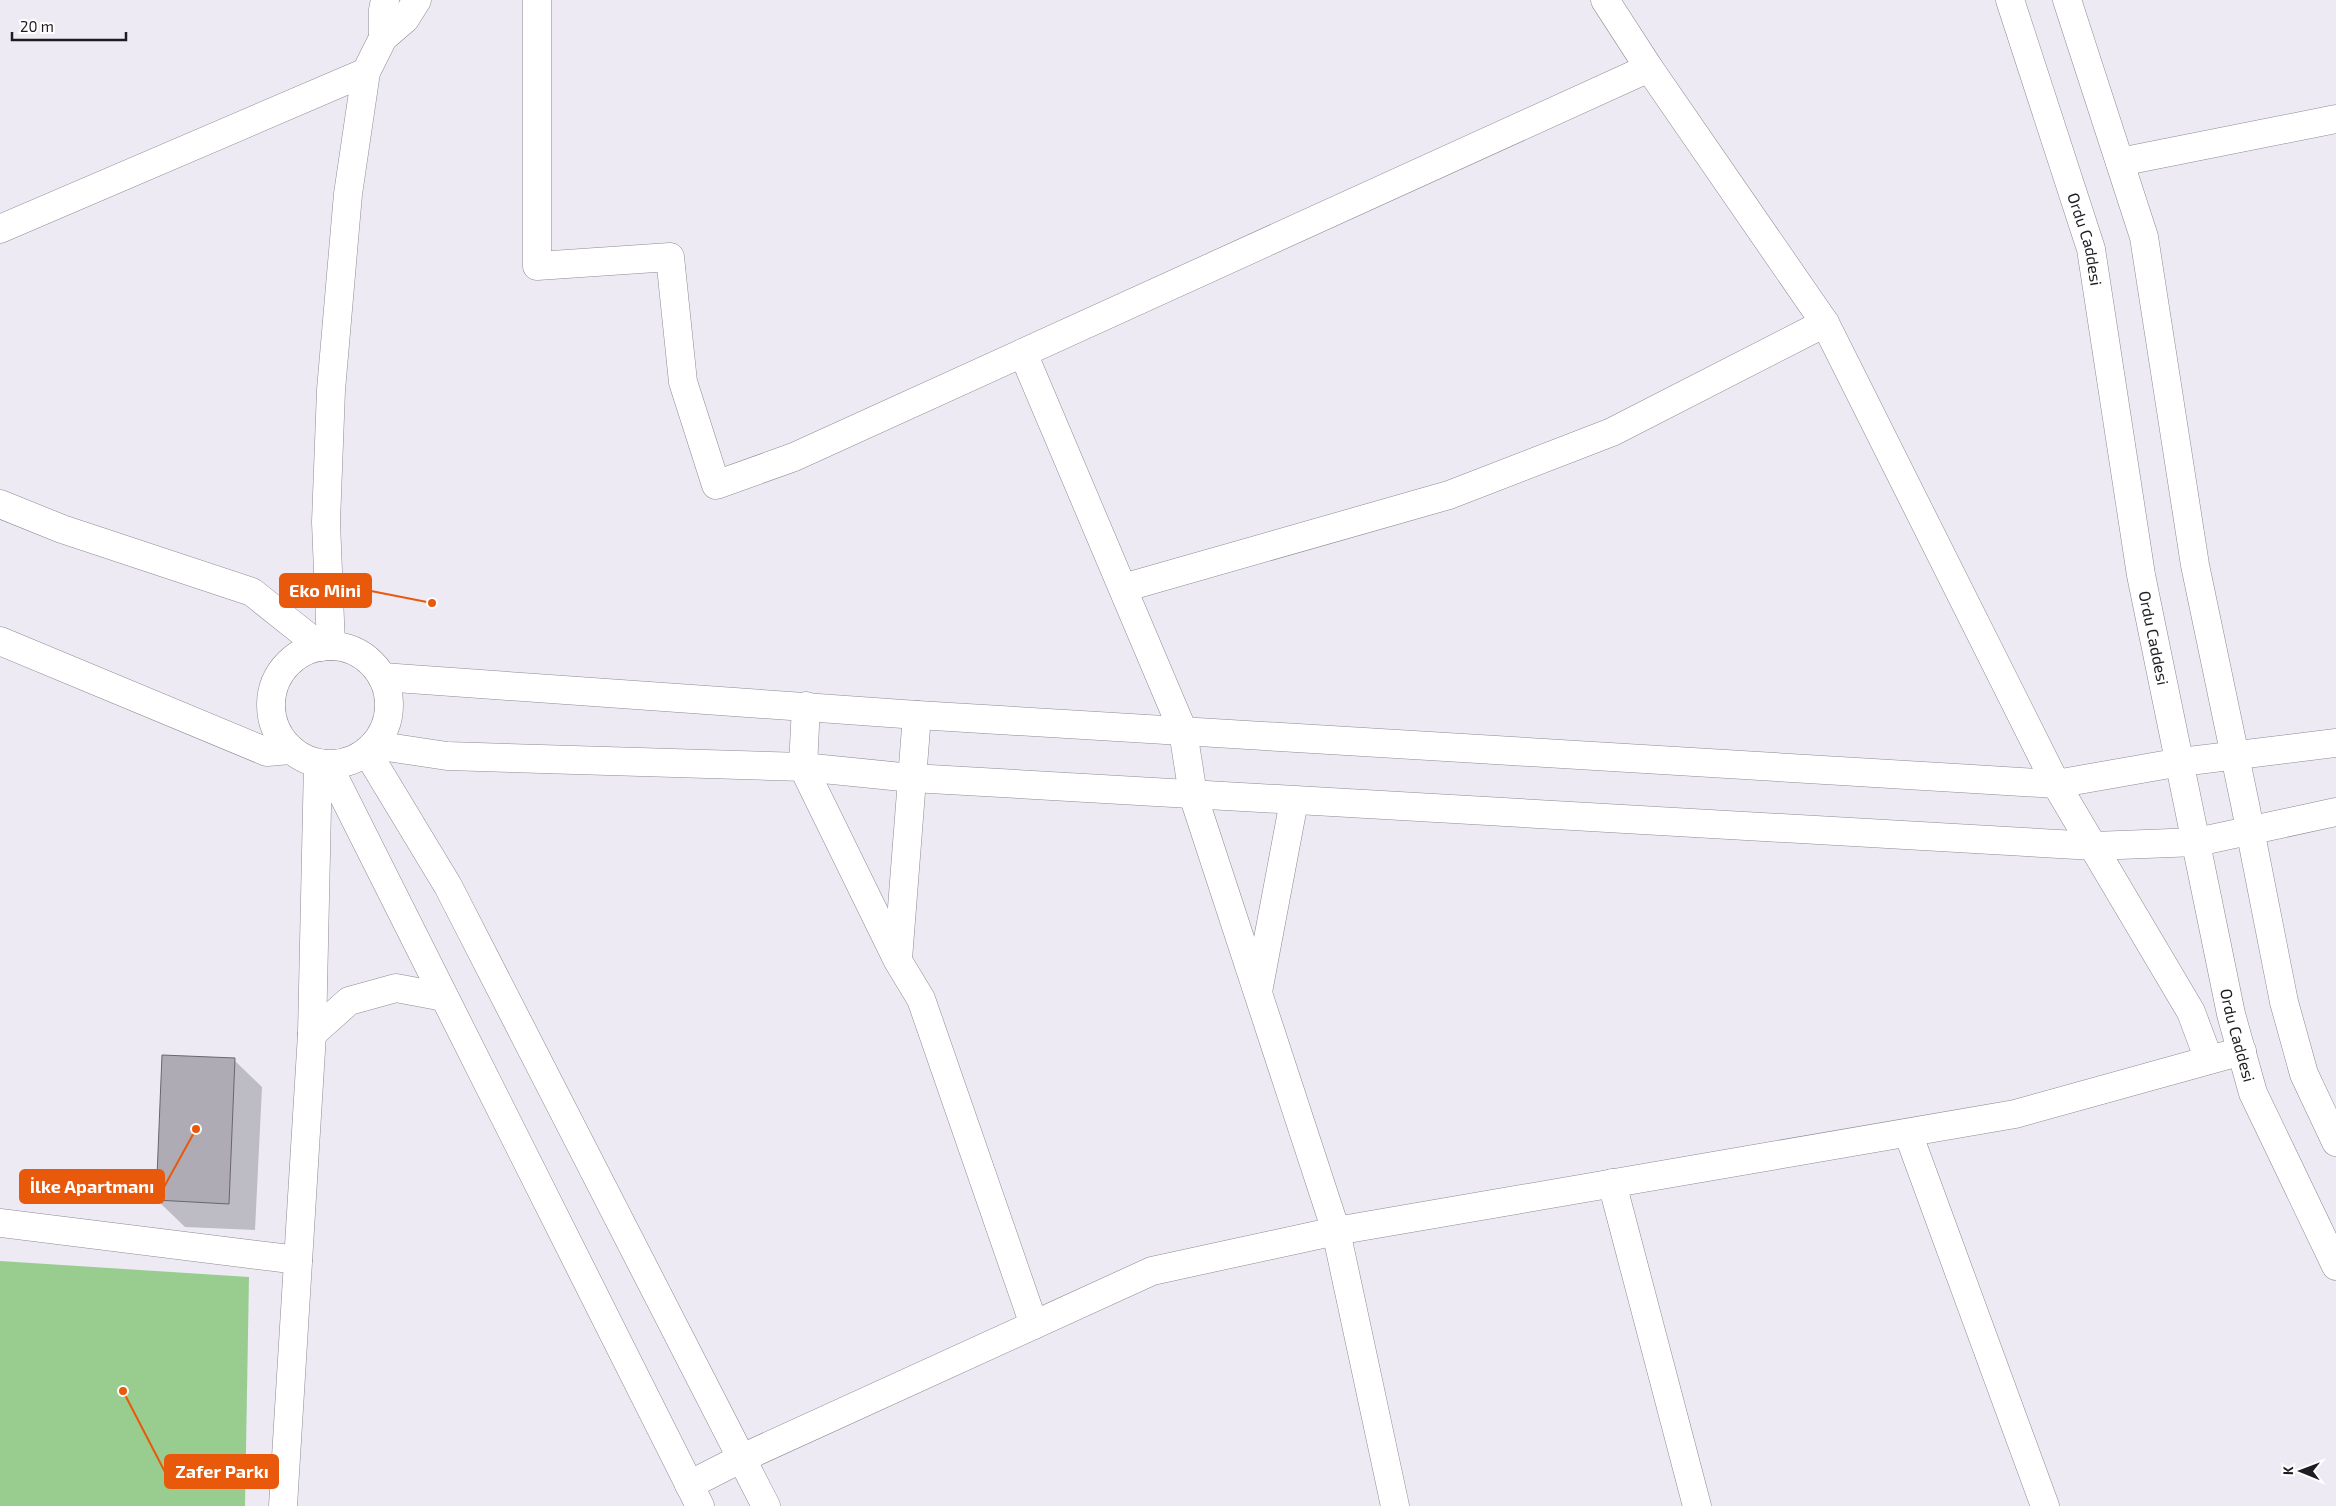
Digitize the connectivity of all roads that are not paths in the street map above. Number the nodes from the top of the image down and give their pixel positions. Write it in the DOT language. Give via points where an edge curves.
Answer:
graph roads {
  1 [pos="386,0"];
  2 [pos="417,0"];
  3 [pos="537,0"];
  4 [pos="1605,0"];
  5 [pos="2010,0"];
  6 [pos="2067,0"];
  7 [pos="383,38"];
  8 [pos="1649,68"];
  9 [pos="366,72"];
  10 [pos="2336,119"];
  11 [pos="2120,162"];
  12 [pos="0,229"];
  13 [pos="1825,323"];
  14 [pos="1023,353"];
  15 [pos="0,504"];
  16 [pos="1123,588"];
  17 [pos="0,641"];
  18 [pos="326,647"];
  19 [pos="382,677"];
  20 [pos="806,706"];
  21 [pos="917,715"];
  22 [pos="1183,731"];
  23 [pos="2336,743"];
  24 [pos="370,748"];
  25 [pos="290,750"];
  26 [pos="2235,756"];
  27 [pos="2181,762"];
  28 [pos="323,764"];
  29 [pos="803,767"];
  30 [pos="912,778"];
  31 [pos="2056,784"];
  32 [pos="1193,795"];
  33 [pos="1294,801"];
  34 [pos="2336,812"];
  35 [pos="2250,829"];
  36 [pos="2197,842"];
  37 [pos="2094,846"];
  38 [pos="898,961"];
  39 [pos="1258,994"];
  40 [pos="444,996"];
  41 [pos="312,1034"];
  42 [pos="2242,1051"];
  43 [pos="2209,1060"];
  44 [pos="1908,1133"];
  45 [pos="2336,1142"];
  46 [pos="1612,1183"];
  47 [pos="0,1223"];
  48 [pos="1336,1230"];
  49 [pos="298,1260"];
  50 [pos="2336,1266"];
  51 [pos="1034,1325"];
  52 [pos="740,1459"];
  53 [pos="694,1496"];
  54 [pos="283,1506"];
  55 [pos="766,1506"];
  56 [pos="1395,1506"];
  57 [pos="1697,1506"];
  58 [pos="2045,1506"];
  1 -- 7 [label="street"];
  2 -- 7 [label="street" via="404,19"];
  3 -- 14 [label="street" via="536,266 670,257 683,382 716,485 794,457"];
  4 -- 8 [label="street"];
  5 -- 27 [label="street, Ordu Caddesi" via="2091,250 2141,575"];
  6 -- 11 [label="street"];
  7 -- 9 [label="street"];
  8 -- 13 [label="street"];
  8 -- 14 [label="street"];
  9 -- 12 [label="street"];
  9 -- 18 [label="street" via="348,194 330,390"];
  10 -- 11 [label="street"];
  11 -- 26 [label="street" via="2144,237 2194,565"];
  13 -- 16 [label="street" via="1612,432 1449,495"];
  13 -- 31 [label="street"];
  14 -- 16 [label="street"];
  15 -- 18 [label="street" via="62,530 252,592"];
  16 -- 22 [label="street"];
  17 -- 25 [label="street" via="267,752"];
  18 -- 19 [label="street" via="351,650 369,661"];
  18 -- 25 [label="street" via="301,653 292,659 274,684 270,704 272,720"];
  19 -- 20 [label="street"];
  19 -- 24 [label="street" via="389,707 385,727"];
  20 -- 21 [label="street"];
  20 -- 29 [label="street"];
  21 -- 22 [label="street"];
  21 -- 30 [label="street"];
  22 -- 31 [label="street"];
  22 -- 32 [label="street"];
  23 -- 26 [label="street"];
  24 -- 28 [label="street" via="348,762"];
  24 -- 29 [label="street" via="447,756"];
  24 -- 52 [label="street" via="448,886"];
  25 -- 28 [label="street" via="308,761"];
  26 -- 27 [label="street"];
  26 -- 35 [label="street"];
  27 -- 31 [label="street"];
  27 -- 36 [label="street, Ordu Caddesi"];
  28 -- 40 [label="street"];
  28 -- 41 [label="street"];
  29 -- 30 [label="street"];
  29 -- 38 [label="street"];
  30 -- 32 [label="street"];
  30 -- 38 [label="street"];
  31 -- 37 [label="street"];
  32 -- 33 [label="street"];
  32 -- 39 [label="street"];
  33 -- 37 [label="street"];
  33 -- 39 [label="street"];
  34 -- 35 [label="street"];
  35 -- 36 [label="street"];
  35 -- 45 [label="street" via="2284,1002 2301,1065"];
  36 -- 37 [label="street"];
  36 -- 42 [label="street, Ordu Caddesi"];
  37 -- 43 [label="street" via="2191,1012"];
  38 -- 51 [label="street" via="921,999"];
  39 -- 48 [label="street"];
  40 -- 41 [label="street" via="396,988 349,1001"];
  40 -- 53 [label="street"];
  41 -- 49 [label="street"];
  42 -- 43 [label="street"];
  42 -- 50 [label="street, Ordu Caddesi" via="2253,1093"];
  43 -- 44 [label="street" via="2015,1114"];
  44 -- 46 [label="street"];
  44 -- 58 [label="street"];
  46 -- 48 [label="street"];
  46 -- 57 [label="street"];
  47 -- 49 [label="street"];
  48 -- 51 [label="street" via="1152,1271"];
  48 -- 56 [label="street"];
  49 -- 54 [label="street"];
  51 -- 52 [label="street"];
  52 -- 53 [label="street"];
  52 -- 55 [label="street"];
}
